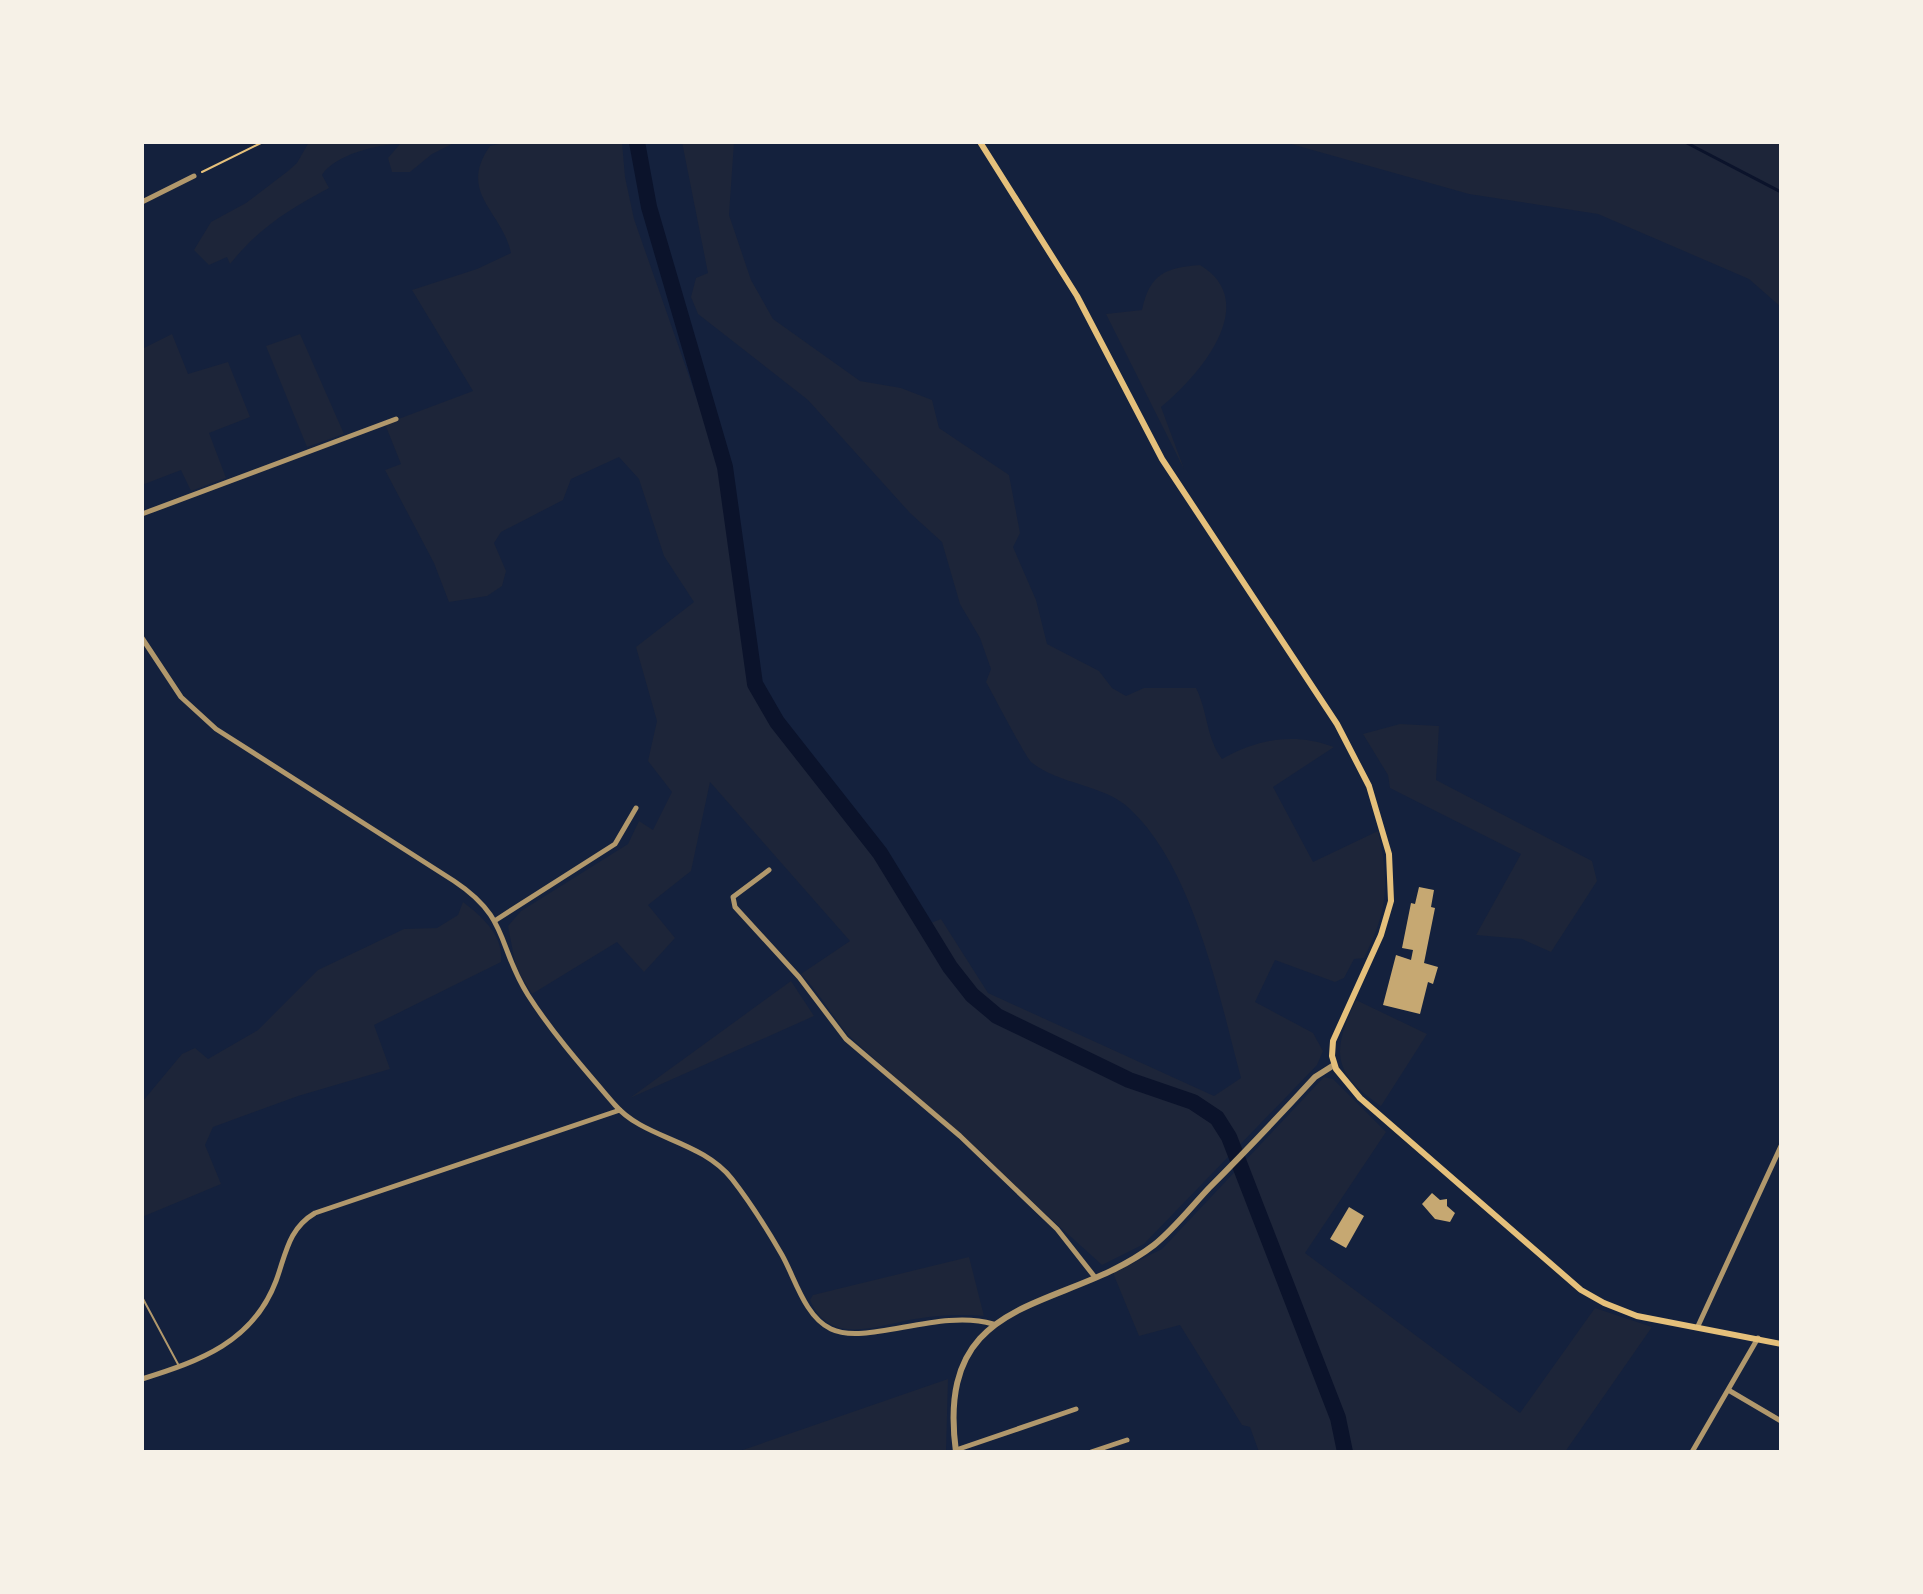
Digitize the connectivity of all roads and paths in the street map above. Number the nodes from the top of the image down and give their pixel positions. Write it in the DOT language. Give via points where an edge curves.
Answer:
graph roads {
  1 [pos="263,142"];
  2 [pos="980,142"];
  3 [pos="194,176"];
  4 [pos="142,202"];
  5 [pos="396,419"];
  6 [pos="142,514"];
  7 [pos="142,638"];
  8 [pos="636,808"];
  9 [pos="769,870"];
  10 [pos="496,920"];
  11 [pos="1334,1065"];
  12 [pos="620,1110"];
  13 [pos="1781,1146"];
  14 [pos="1094,1276"];
  15 [pos="142,1297"];
  16 [pos="993,1324"];
  17 [pos="1698,1326"];
  18 [pos="1758,1337"];
  19 [pos="1781,1344"];
  20 [pos="180,1367"];
  21 [pos="142,1379"];
  22 [pos="1730,1391"];
  23 [pos="1076,1409"];
  24 [pos="1781,1421"];
  25 [pos="1127,1440"];
  26 [pos="956,1451"];
  27 [pos="1091,1452"];
  28 [pos="1692,1452"];
  1 -- 3 [label="path"];
  2 -- 11 [label="main road" via="1083,307 1162,459 1337,724 1373,796 1391,862 1391,901 1335,1035"];
  3 -- 4 [label="street"];
  5 -- 6 [label="street"];
  7 -- 10 [label="street" via="202,718 462,886"];
  8 -- 10 [label="street" via="615,844"];
  9 -- 14 [label="street" via="733,897 735,907 846,1039 960,1136 1057,1229"];
  10 -- 12 [label="street" via="533,1002"];
  11 -- 14 [label="street" via="1315,1077 1152,1247"];
  11 -- 17 [label="main road" via="1360,1098 1581,1290 1626,1313"];
  12 -- 16 [label="street" via="724,1170 765,1227 812,1312 829,1328 862,1333 957,1318"];
  12 -- 20 [label="street" via="315,1213 291,1236 272,1288 250,1325 220,1350"];
  13 -- 17 [label="street"];
  14 -- 16 [label="street"];
  15 -- 20 [label="lane"];
  16 -- 26 [label="street" via="958,1386"];
  17 -- 18 [label="main road"];
  18 -- 19 [label="main road"];
  18 -- 22 [label="street"];
  20 -- 21 [label="street"];
  22 -- 24 [label="street"];
  22 -- 28 [label="street"];
  23 -- 26 [label="street"];
  25 -- 27 [label="street"];
}
